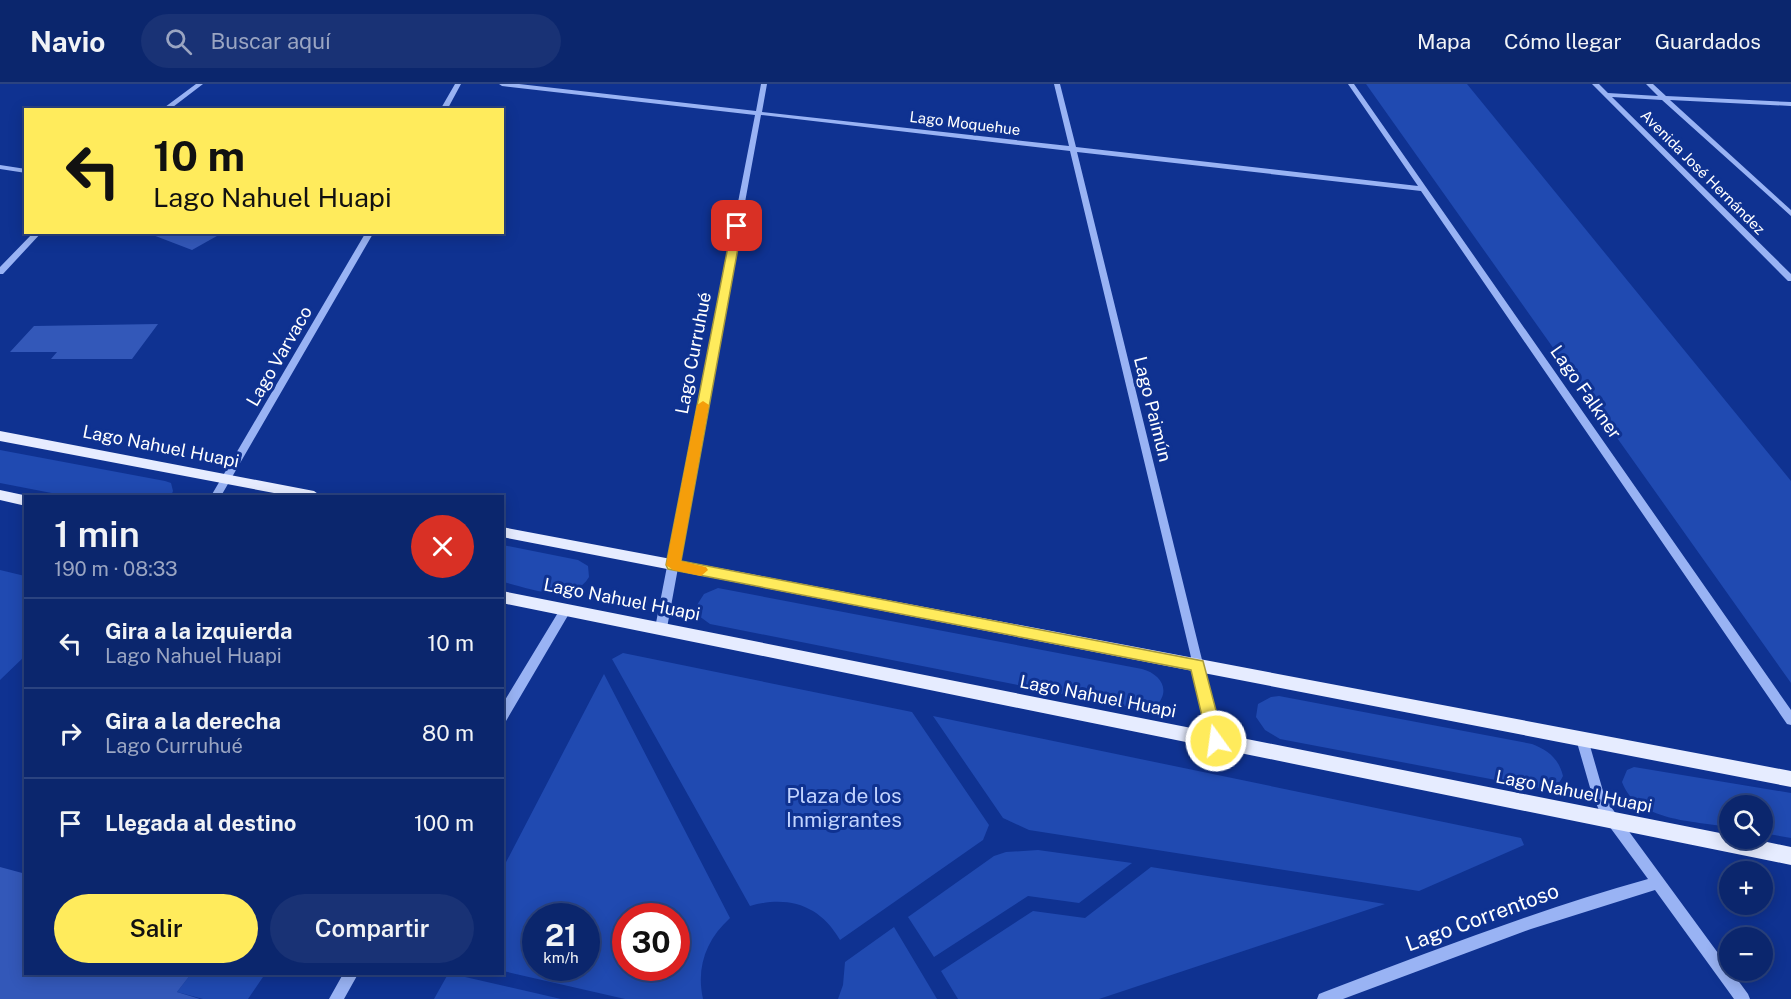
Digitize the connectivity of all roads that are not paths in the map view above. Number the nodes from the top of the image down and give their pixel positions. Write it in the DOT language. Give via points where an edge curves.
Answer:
graph roads {
  1 [pos="200,84"];
  2 [pos="458,84"];
  3 [pos="502,84"];
  4 [pos="764,84"];
  5 [pos="1057,84"];
  6 [pos="1351,84"];
  7 [pos="1596,84"];
  8 [pos="1649,84"];
  9 [pos="1607,95"];
  10 [pos="1665,98"];
  11 [pos="1791,105"];
  12 [pos="167,108"];
  13 [pos="444,108"];
  14 [pos="759,113"];
  15 [pos="1073,149"];
  16 [pos="0,167"];
  17 [pos="24,171"];
  18 [pos="1424,189"];
  19 [pos="1791,214"];
  20 [pos="37,234"];
  21 [pos="369,234"];
  22 [pos="0,272"];
  23 [pos="1791,279"];
  24 [pos="0,436"];
  25 [pos="225,480"];
  26 [pos="0,495"];
  27 [pos="217,495"];
  28 [pos="308,495"];
  29 [pos="24,501"];
  30 [pos="504,532"];
  31 [pos="673,565"];
  32 [pos="504,597"];
  33 [pos="566,609"];
  34 [pos="661,628"];
  35 [pos="1198,666"];
  36 [pos="504,714"];
  37 [pos="1791,720"];
  38 [pos="1582,739"];
  39 [pos="1216,741"];
  40 [pos="1791,779"];
  41 [pos="1612,820"];
  42 [pos="1791,856"];
  43 [pos="1658,883"];
  44 [pos="350,975"];
  45 [pos="336,999"];
  46 [pos="1324,999"];
  47 [pos="1743,999"];
  1 -- 12 [label="street"];
  2 -- 13 [label="street"];
  3 -- 14 [label="street, Lago Moquehue"];
  4 -- 14 [label="street, Lago Curruhué"];
  5 -- 15 [label="street, Lago Paimún"];
  6 -- 18 [label="street, Lago Falkner"];
  7 -- 9 [label="street, Avenida José Hernández"];
  8 -- 10 [label="street, Avenida José Hernández"];
  9 -- 10 [label="street"];
  9 -- 23 [label="street, Avenida José Hernández"];
  10 -- 11 [label="street"];
  10 -- 19 [label="street, Avenida José Hernández"];
  14 -- 15 [label="street, Lago Moquehue"];
  14 -- 31 [label="street, Lago Curruhué"];
  15 -- 18 [label="street, Lago Moquehue"];
  15 -- 35 [label="street, Lago Paimún"];
  16 -- 17 [label="street"];
  18 -- 37 [label="street, Lago Falkner"];
  20 -- 22 [label="street"];
  21 -- 25 [label="street, Lago Varvaco"];
  24 -- 25 [label="main road, Lago Nahuel Huapi"];
  25 -- 27 [label="street, Lago Varvaco"];
  25 -- 28 [label="main road, Lago Nahuel Huapi"];
  26 -- 29 [label="main road"];
  30 -- 31 [label="main road"];
  31 -- 34 [label="street, Lago Curruhué"];
  31 -- 35 [label="main road"];
  32 -- 33 [label="main road, Lago Nahuel Huapi"];
  33 -- 34 [label="main road, Lago Nahuel Huapi"];
  33 -- 36 [label="street"];
  34 -- 39 [label="main road, Lago Nahuel Huapi"];
  35 -- 38 [label="main road"];
  35 -- 39 [label="street, Lago Paimún"];
  38 -- 40 [label="main road"];
  38 -- 41 [label="street" via="1597,791"];
  39 -- 41 [label="main road, Lago Nahuel Huapi"];
  41 -- 42 [label="main road, Lago Nahuel Huapi"];
  41 -- 43 [label="street"];
  43 -- 46 [label="street, Lago Correntoso" via="1586,902"];
  43 -- 47 [label="street"];
  44 -- 45 [label="street"];
}
